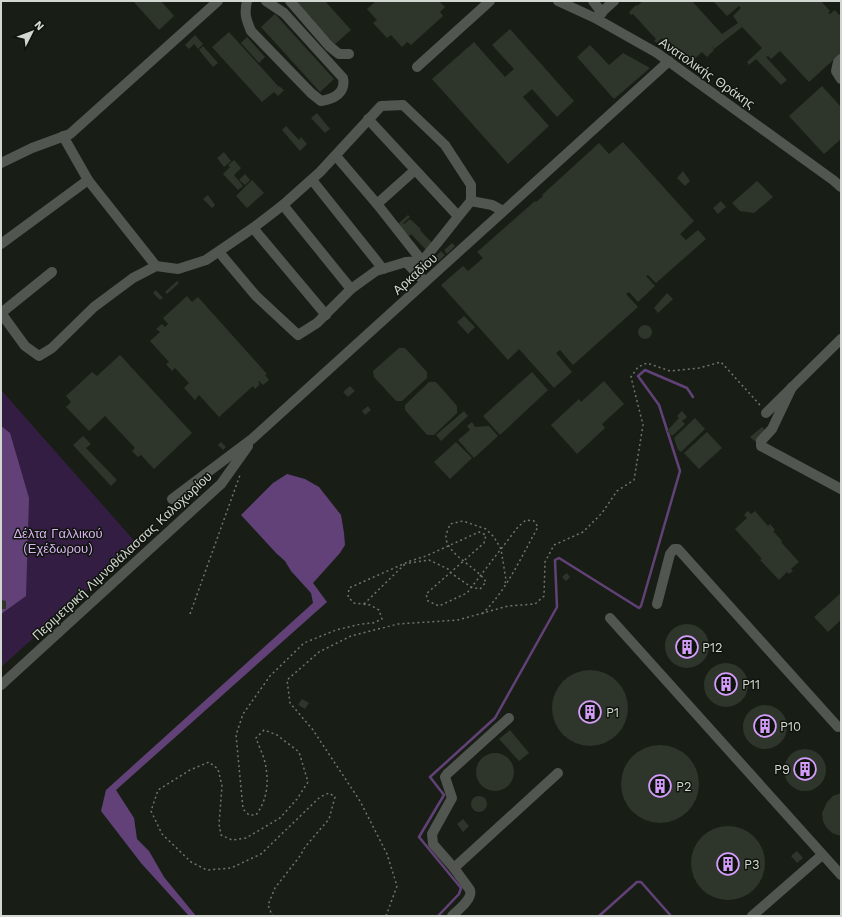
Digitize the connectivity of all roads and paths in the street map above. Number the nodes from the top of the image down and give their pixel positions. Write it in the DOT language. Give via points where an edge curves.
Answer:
graph roads {
  1 [pos="218,1"];
  2 [pos="247,1"];
  3 [pos="266,1"];
  4 [pos="290,1"];
  5 [pos="490,1"];
  6 [pos="558,1"];
  7 [pos="593,1"];
  8 [pos="614,1"];
  9 [pos="598,16"];
  10 [pos="349,54"];
  11 [pos="841,59"];
  12 [pos="669,61"];
  13 [pos="417,67"];
  14 [pos="841,79"];
  15 [pos="368,120"];
  16 [pos="66,135"];
  17 [pos="336,156"];
  18 [pos="1,162"];
  19 [pos="414,170"];
  20 [pos="88,180"];
  21 [pos="312,180"];
  22 [pos="837,182"];
  23 [pos="841,187"];
  24 [pos="471,201"];
  25 [pos="377,204"];
  26 [pos="283,205"];
  27 [pos="503,211"];
  28 [pos="458,216"];
  29 [pos="253,228"];
  30 [pos="1,244"];
  31 [pos="219,252"];
  32 [pos="422,261"];
  33 [pos="406,262"];
  34 [pos="156,266"];
  35 [pos="383,269"];
  36 [pos="52,272"];
  37 [pos="425,282"];
  38 [pos="351,289"];
  39 [pos="1,313"];
  40 [pos="326,315"];
  41 [pos="841,339"];
  42 [pos="792,388"];
  43 [pos="766,413"];
  44 [pos="252,439"];
  45 [pos="239,476"];
  46 [pos="841,489"];
  47 [pos="172,499"];
  48 [pos="448,546"];
  49 [pos="502,549"];
  50 [pos="464,561"];
  51 [pos="406,563"];
  52 [pos="451,573"];
  53 [pos="481,575"];
  54 [pos="472,587"];
  55 [pos="504,587"];
  56 [pos="364,604"];
  57 [pos="657,604"];
  58 [pos="190,614"];
  59 [pos="482,614"];
  60 [pos="610,618"];
  61 [pos="1,685"];
  62 [pos="509,718"];
  63 [pos="838,727"];
  64 [pos="558,772"];
  65 [pos="822,855"];
  66 [pos="454,868"];
  67 [pos="841,875"];
  68 [pos="274,916"];
  69 [pos="386,916"];
  70 [pos="452,916"];
  71 [pos="752,916"];
  1 -- 16 [label="street"];
  2 -- 3 [label="street" via="245,12 252,31 311,93 321,101 332,99 340,93 344,84 343,78 284,13"];
  4 -- 10 [label="street" via="329,46 338,54"];
  5 -- 13 [label="street"];
  6 -- 9 [label="street, Ανατολικής Θράκης"];
  7 -- 9 [label="street"];
  8 -- 9 [label="street"];
  9 -- 12 [label="street, Ανατολικής Θράκης"];
  11 -- 14 [label="street" via="836,71"];
  12 -- 22 [label="street, Ανατολικής Θράκης"];
  12 -- 27 [label="street, Αρκαδίου"];
  15 -- 17 [label="street"];
  15 -- 19 [label="street"];
  15 -- 24 [label="street" via="381,106 403,105 445,145 471,185"];
  16 -- 18 [label="street"];
  16 -- 20 [label="street"];
  17 -- 21 [label="street"];
  17 -- 25 [label="street"];
  19 -- 25 [label="street"];
  19 -- 28 [label="street"];
  20 -- 30 [label="street"];
  20 -- 34 [label="street"];
  21 -- 26 [label="street"];
  21 -- 35 [label="street"];
  22 -- 23 [label="street, Ανατολικής Θράκης"];
  24 -- 27 [label="street" via="492,205"];
  24 -- 28 [label="street"];
  25 -- 32 [label="street"];
  26 -- 29 [label="street"];
  26 -- 38 [label="street"];
  27 -- 37 [label="street, Αρκαδίου"];
  28 -- 32 [label="street"];
  29 -- 31 [label="street"];
  29 -- 40 [label="street"];
  31 -- 34 [label="street" via="206,260 178,269"];
  31 -- 40 [label="street" via="256,296 298,336"];
  32 -- 33 [label="street"];
  33 -- 35 [label="street"];
  33 -- 37 [label="street"];
  34 -- 39 [label="street" via="133,278 94,307 52,348 39,356 25,346"];
  35 -- 38 [label="street" via="376,271"];
  36 -- 39 [label="street"];
  37 -- 44 [label="street, Αρκαδίου"];
  38 -- 40 [label="street"];
  41 -- 42 [label="street"];
  42 -- 43 [label="street"];
  42 -- 46 [label="street" via="772,428 761,441 761,446"];
  43 -- 59 [label="path" via="721,362 699,368 670,371 647,363 638,367 631,377 643,426 634,480 618,491 584,532 554,546 545,562 544,596 535,604 508,606"];
  44 -- 47 [label="street, Αρκαδίου"];
  44 -- 61 [label="street, Περιμετρική Λιμνοθάλασσας Καλοχωρίου" via="221,484"];
  45 -- 58 [label="path"];
  48 -- 49 [label="path" via="446,536 450,524 463,521 486,529"];
  48 -- 50 [label="path"];
  48 -- 50 [label="path" via="479,532 486,535 484,543"];
  48 -- 51 [label="path"];
  49 -- 53 [label="path"];
  49 -- 55 [label="path" via="506,580"];
  49 -- 55 [label="path" via="518,527 526,520 534,521 538,527"];
  50 -- 52 [label="path"];
  50 -- 53 [label="path"];
  51 -- 52 [label="path" via="429,560"];
  51 -- 56 [label="path"];
  51 -- 56 [label="path" via="348,588 348,597 354,603"];
  52 -- 54 [label="path"];
  52 -- 54 [label="path" via="426,594 428,601 439,606 467,593"];
  53 -- 54 [label="path"];
  53 -- 54 [label="path" via="486,582 480,590"];
  55 -- 59 [label="path"];
  56 -- 68 [label="path" via="380,610 382,619 336,630 304,643 270,676 243,714 236,735 243,810 249,815 256,815 266,794 266,767 256,738 264,730 277,735 299,752 308,782 280,818 246,838 232,840 222,835 219,824 222,786 218,769 209,762 190,770 158,790 151,811 162,834 190,862 207,870 231,868 261,854 320,797 329,792 335,798 329,819 275,888 268,905"];
  57 -- 63 [label="street" via="670,554 674,549 678,549"];
  59 -- 69 [label="path" via="458,620 398,624 351,636 319,652 286,680 290,703 313,730 360,801 387,854 397,886"];
  60 -- 65 [label="street"];
  62 -- 66 [label="street" via="445,778 452,798 432,835 434,846"];
  64 -- 66 [label="street"];
  65 -- 67 [label="street"];
  65 -- 71 [label="street"];
  66 -- 70 [label="street" via="471,894"];
}
